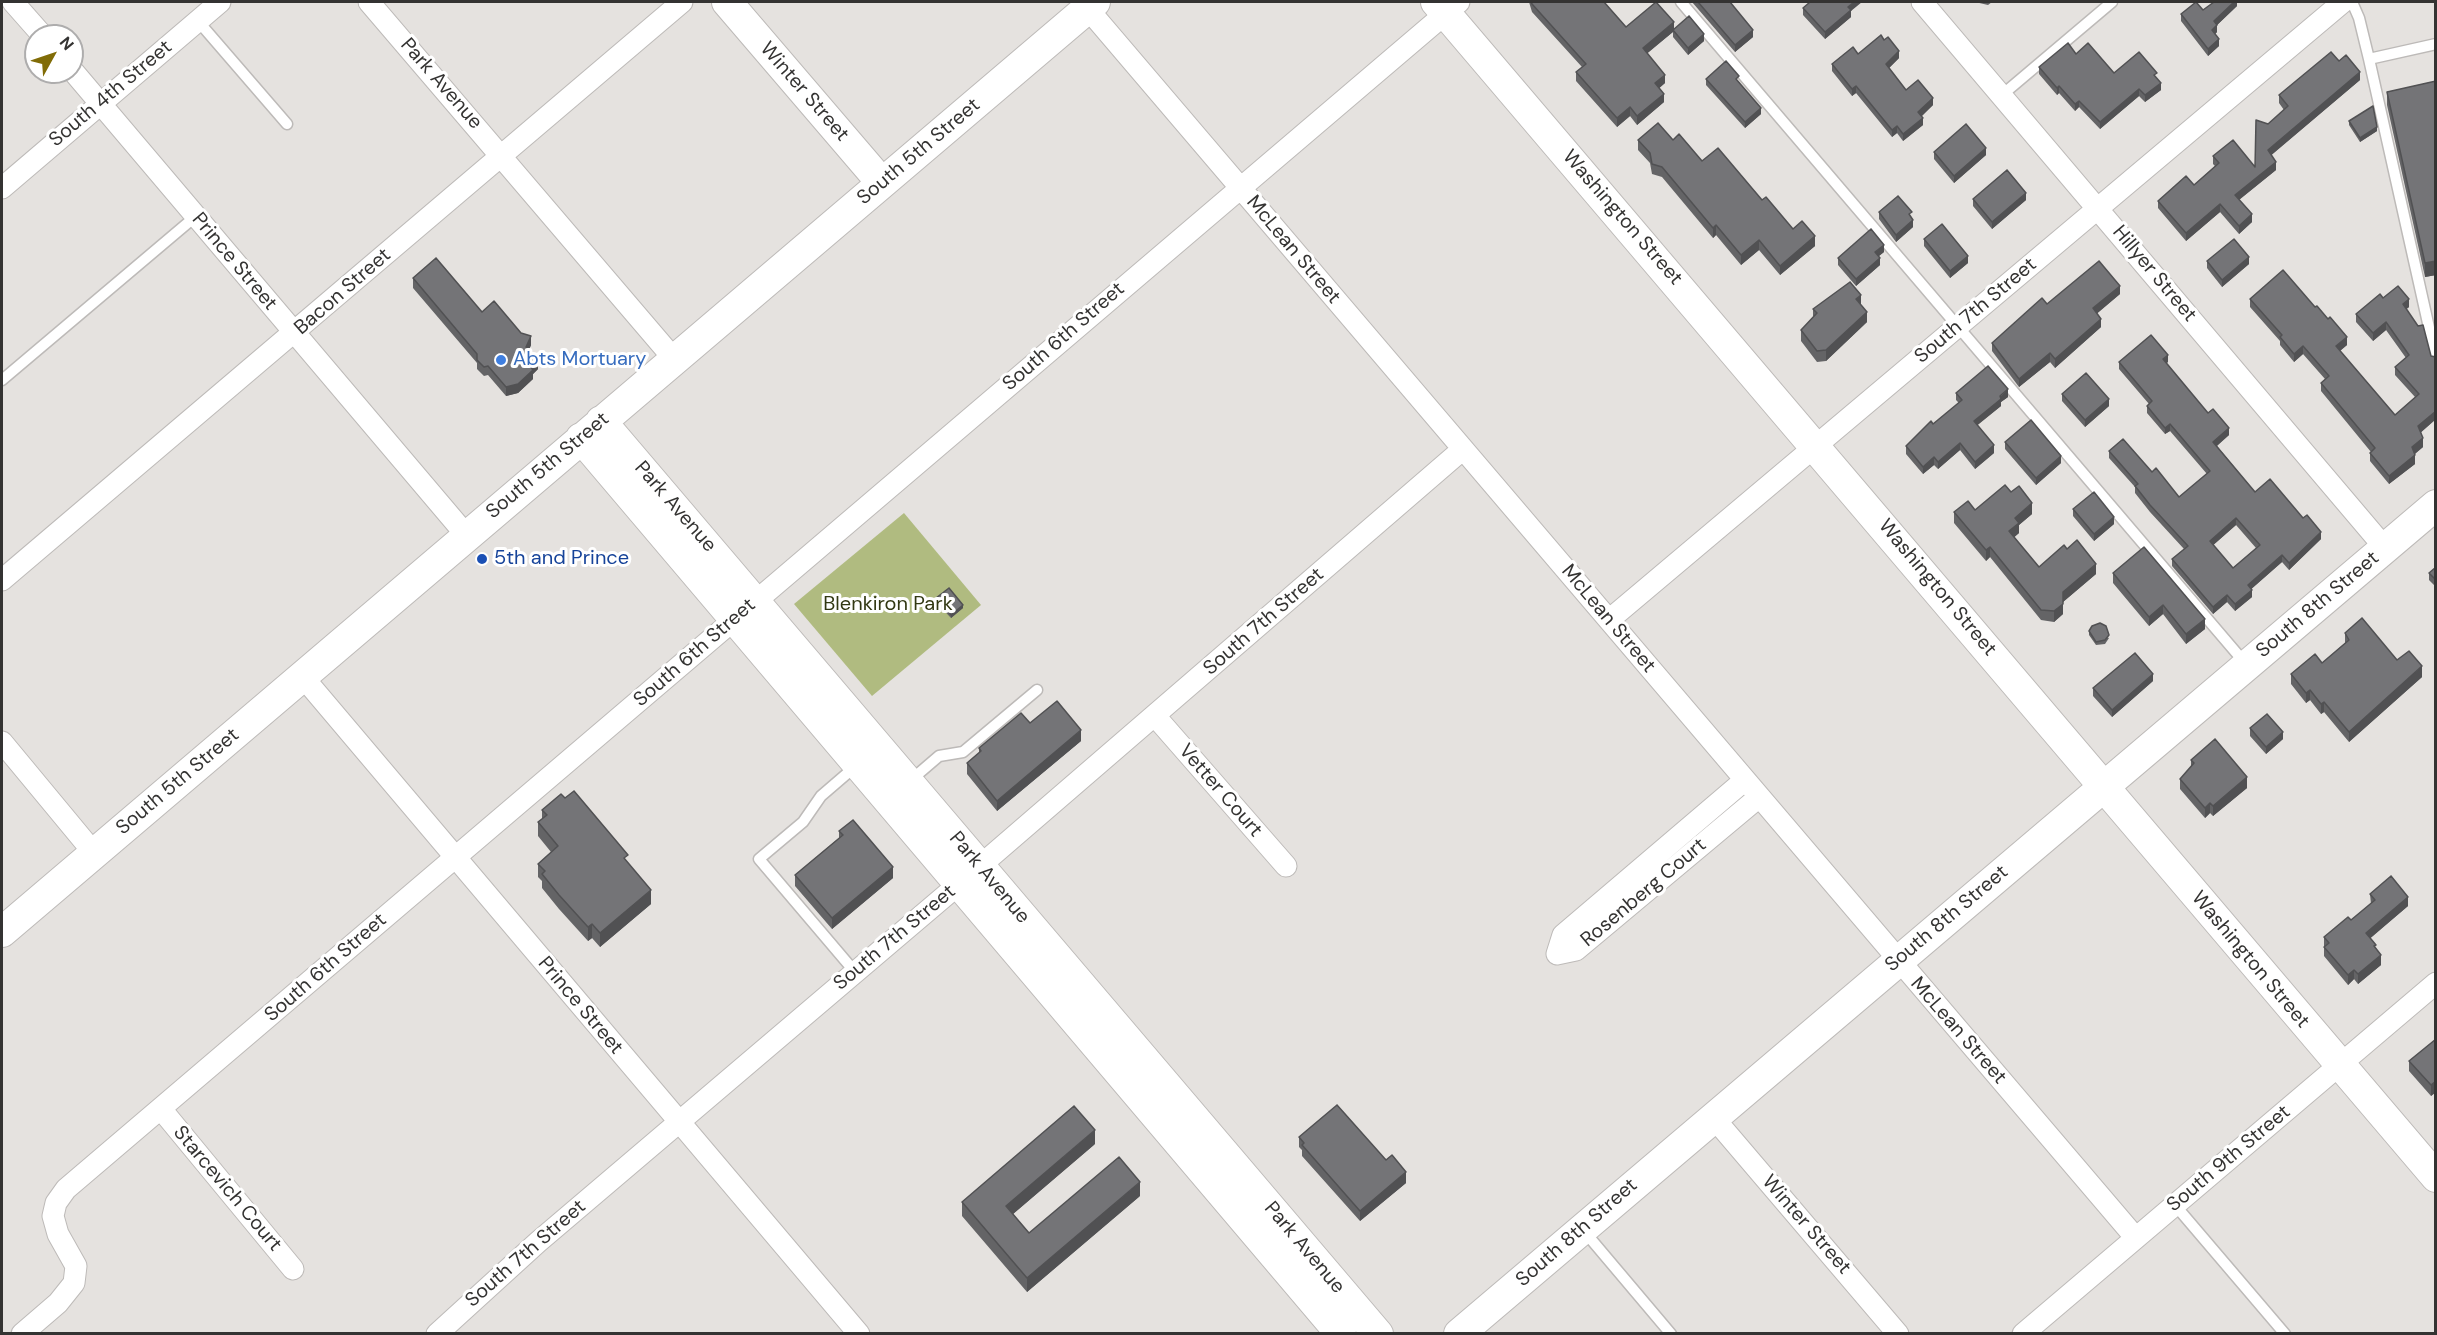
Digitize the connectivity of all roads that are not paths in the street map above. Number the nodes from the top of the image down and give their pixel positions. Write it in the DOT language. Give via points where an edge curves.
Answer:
graph roads {
  1 [pos="13,2"];
  2 [pos="220,2"];
  3 [pos="369,2"];
  4 [pos="682,2"];
  5 [pos="727,2"];
  6 [pos="1681,2"];
  7 [pos="1922,2"];
  8 [pos="2112,2"];
  9 [pos="2343,2"];
  10 [pos="2352,2"];
  11 [pos="1088,4"];
  12 [pos="1447,5"];
  13 [pos="198,21"];
  14 [pos="32,24"];
  15 [pos="2436,44"];
  16 [pos="2369,59"];
  17 [pos="84,84"];
  18 [pos="2002,95"];
  19 [pos="100,102"];
  20 [pos="287,124"];
  21 [pos="502,155"];
  22 [pos="882,183"];
  23 [pos="1239,187"];
  24 [pos="2,188"];
  25 [pos="2098,208"];
  26 [pos="196,216"];
  27 [pos="1958,326"];
  28 [pos="294,333"];
  29 [pos="2436,359"];
  30 [pos="674,360"];
  31 [pos="2,380"];
  32 [pos="591,429"];
  33 [pos="1816,446"];
  34 [pos="1463,449"];
  35 [pos="2436,505"];
  36 [pos="466,536"];
  37 [pos="2385,548"];
  38 [pos="2,580"];
  39 [pos="745,610"];
  40 [pos="1609,620"];
  41 [pos="2247,666"];
  42 [pos="303,677"];
  43 [pos="1037,690"];
  44 [pos="1155,716"];
  45 [pos="2,742"];
  46 [pos="857,765"];
  47 [pos="1745,780"];
  48 [pos="908,782"];
  49 [pos="2105,786"];
  50 [pos="1759,796"];
  51 [pos="94,853"];
  52 [pos="455,858"];
  53 [pos="1286,866"];
  54 [pos="969,875"];
  55 [pos="2,932"];
  56 [pos="1898,961"];
  57 [pos="855,972"];
  58 [pos="2436,983"];
  59 [pos="2340,1066"];
  60 [pos="161,1109"];
  61 [pos="1713,1117"];
  62 [pos="679,1121"];
  63 [pos="2436,1177"];
  64 [pos="2175,1205"];
  65 [pos="1582,1229"];
  66 [pos="2135,1237"];
  67 [pos="293,1269"];
  68 [pos="22,1334"];
  69 [pos="437,1334"];
  70 [pos="859,1334"];
  71 [pos="1341,1334"];
  72 [pos="1378,1334"];
  73 [pos="1459,1334"];
  74 [pos="1671,1334"];
  75 [pos="1898,1334"];
  76 [pos="2023,1334"];
  77 [pos="2285,1334"];
  1 -- 14 [label="street"];
  2 -- 13 [label="street, South 4th Street"];
  3 -- 21 [label="street, Park Avenue"];
  4 -- 21 [label="street, Bacon Street"];
  5 -- 22 [label="street, Winter Street"];
  6 -- 27 [label="lane"];
  7 -- 18 [label="street, Hillyer Street"];
  8 -- 18 [label="lane"];
  9 -- 25 [label="street, South 7th Street"];
  10 -- 16 [label="lane" via="2360,18"];
  11 -- 22 [label="street, South 5th Street"];
  11 -- 23 [label="street, McLean Street"];
  12 -- 23 [label="street, South 6th Street"];
  12 -- 33 [label="street, Washington Street"];
  13 -- 19 [label="street, South 4th Street"];
  13 -- 20 [label="lane"];
  15 -- 16 [label="lane"];
  16 -- 29 [label="lane"];
  17 -- 19 [label="street, Prince Street"];
  18 -- 25 [label="street, Hillyer Street"];
  19 -- 24 [label="street, South 4th Street"];
  19 -- 26 [label="street, Prince Street"];
  21 -- 28 [label="street, Bacon Street"];
  21 -- 30 [label="street, Park Avenue"];
  22 -- 30 [label="street, South 5th Street"];
  23 -- 34 [label="street, McLean Street"];
  23 -- 39 [label="street, South 6th Street"];
  25 -- 27 [label="street, South 7th Street"];
  25 -- 37 [label="street, Hillyer Street"];
  26 -- 28 [label="street, Prince Street"];
  26 -- 31 [label="lane"];
  27 -- 33 [label="street, South 7th Street"];
  27 -- 41 [label="lane"];
  28 -- 36 [label="street, Prince Street"];
  28 -- 38 [label="street, Bacon Street"];
  30 -- 32 [label="street, South 5th Street"];
  32 -- 36 [label="street, South 5th Street"];
  32 -- 39 [label="street, Park Avenue"];
  33 -- 40 [label="street, South 7th Street"];
  33 -- 49 [label="street, Washington Street"];
  34 -- 40 [label="street, McLean Street"];
  34 -- 44 [label="street, South 7th Street"];
  35 -- 37 [label="street, South 8th Street"];
  36 -- 42 [label="street, South 5th Street"];
  37 -- 41 [label="street, South 8th Street"];
  39 -- 46 [label="street, Park Avenue"];
  39 -- 48 [label="street, Park Avenue"];
  39 -- 52 [label="street, South 6th Street"];
  40 -- 47 [label="street, McLean Street"];
  41 -- 49 [label="street, South 8th Street"];
  42 -- 51 [label="street, South 5th Street"];
  42 -- 52 [label="street, Prince Street"];
  43 -- 48 [label="lane" via="963,752 939,756"];
  44 -- 53 [label="street, Vetter Court"];
  44 -- 54 [label="street, South 7th Street"];
  45 -- 51 [label="street"];
  46 -- 54 [label="street, Park Avenue"];
  46 -- 57 [label="lane" via="821,796 803,822 759,859"];
  47 -- 50 [label="street, McLean Street"];
  47 -- 50 [label="street, Rosenberg Court" via="1563,935 1557,954 1576,950"];
  48 -- 54 [label="street, Park Avenue"];
  49 -- 56 [label="street, South 8th Street"];
  49 -- 59 [label="street, Washington Street"];
  50 -- 56 [label="street, McLean Street"];
  51 -- 55 [label="street, South 5th Street"];
  52 -- 60 [label="street, South 6th Street"];
  52 -- 62 [label="street, Prince Street"];
  54 -- 57 [label="street, South 7th Street"];
  54 -- 71 [label="street, Park Avenue"];
  54 -- 72 [label="street, Park Avenue"];
  56 -- 61 [label="street, South 8th Street"];
  56 -- 66 [label="street, McLean Street"];
  57 -- 62 [label="street, South 7th Street"];
  58 -- 59 [label="street, South 9th Street"];
  59 -- 63 [label="street, Washington Street"];
  59 -- 64 [label="street, South 9th Street"];
  60 -- 67 [label="street, Starcevich Court"];
  60 -- 68 [label="street, South 6th Street" via="66,1189 56,1203 54,1226 75,1266 74,1283 58,1303"];
  61 -- 65 [label="street, South 8th Street"];
  61 -- 75 [label="street, Winter Street"];
  62 -- 69 [label="street, South 7th Street"];
  62 -- 70 [label="street, Prince Street"];
  64 -- 66 [label="street, South 9th Street"];
  64 -- 77 [label="lane"];
  65 -- 73 [label="street, South 8th Street"];
  65 -- 74 [label="lane"];
  66 -- 76 [label="street, South 9th Street"];
}
